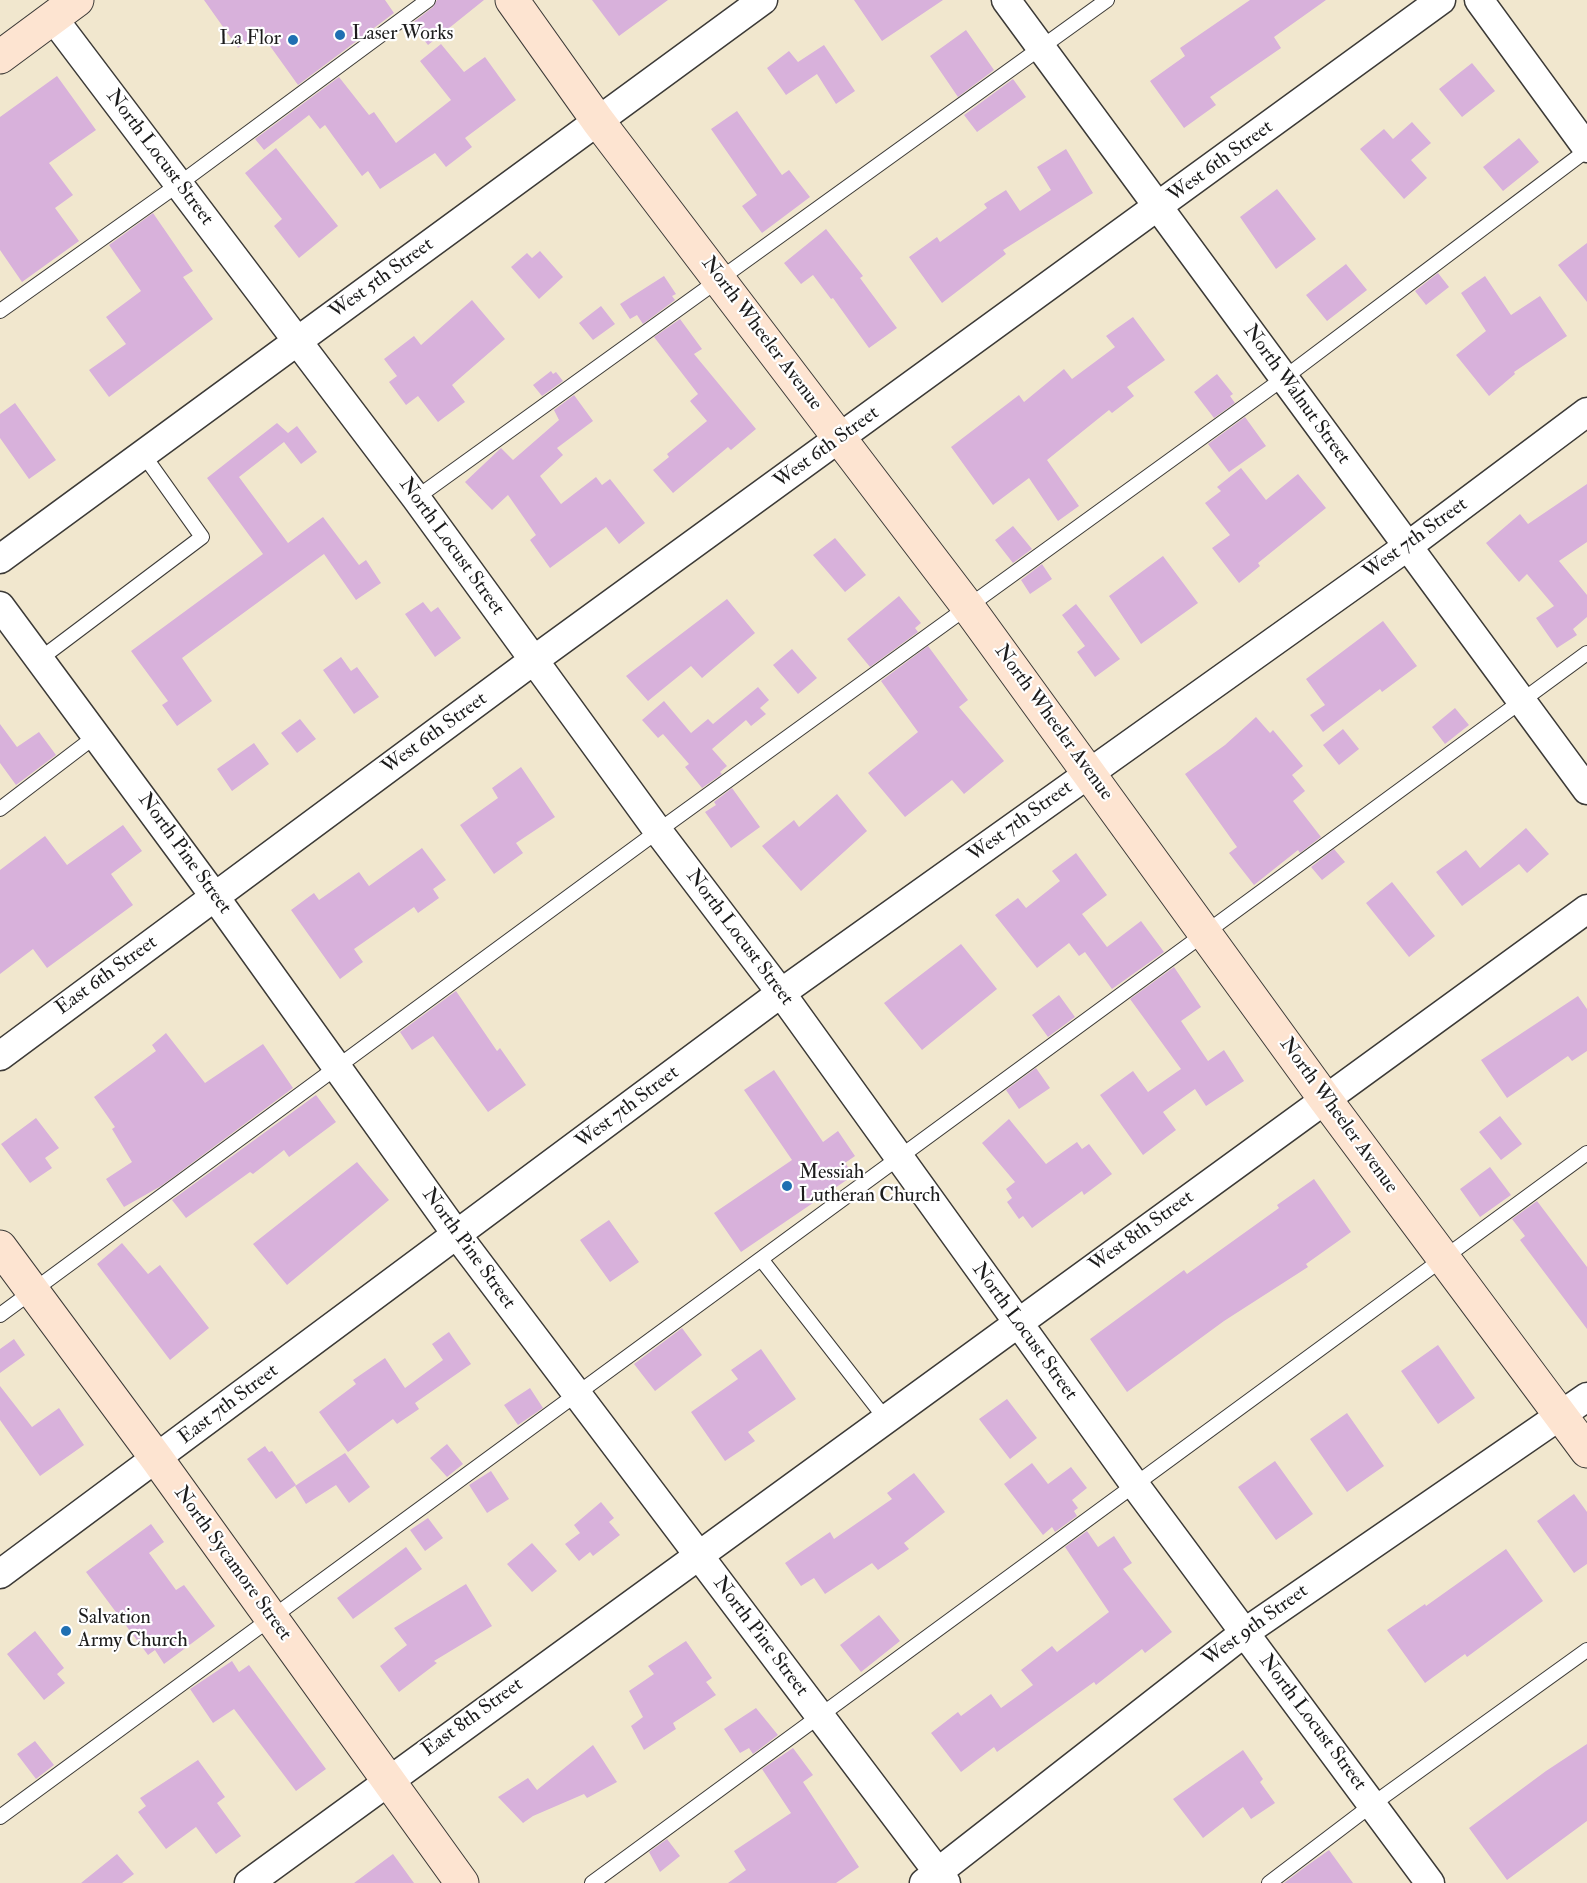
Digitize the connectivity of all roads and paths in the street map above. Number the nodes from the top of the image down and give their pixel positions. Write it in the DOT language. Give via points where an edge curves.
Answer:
graph roads {
  1 [pos="428,0"];
  2 [pos="512,0"];
  3 [pos="763,0"];
  4 [pos="1006,0"];
  5 [pos="1107,0"];
  6 [pos="1441,0"];
  7 [pos="1479,0"];
  8 [pos="59,9"];
  9 [pos="1041,48"];
  10 [pos="0,57"];
  11 [pos="598,121"];
  12 [pos="1587,149"];
  13 [pos="179,184"];
  14 [pos="1158,208"];
  15 [pos="719,279"];
  16 [pos="0,310"];
  17 [pos="298,341"];
  18 [pos="1284,378"];
  19 [pos="1587,412"];
  20 [pos="840,439"];
  21 [pos="143,454"];
  22 [pos="416,498"];
  23 [pos="1408,546"];
  24 [pos="0,559"];
  25 [pos="0,606"];
  26 [pos="968,607"];
  27 [pos="1587,653"];
  28 [pos="40,659"];
  29 [pos="534,660"];
  30 [pos="1522,702"];
  31 [pos="97,735"];
  32 [pos="1090,773"];
  33 [pos="1587,790"];
  34 [pos="0,808"];
  35 [pos="658,831"];
  36 [pos="215,897"];
  37 [pos="1587,909"];
  38 [pos="1205,934"];
  39 [pos="781,993"];
  40 [pos="0,1056"];
  41 [pos="337,1067"];
  42 [pos="1325,1099"];
  43 [pos="1587,1153"];
  44 [pos="900,1158"];
  45 [pos="457,1235"];
  46 [pos="0,1246"];
  47 [pos="1443,1259"];
  48 [pos="761,1260"];
  49 [pos="33,1291"];
  50 [pos="0,1315"];
  51 [pos="1017,1322"];
  52 [pos="576,1395"];
  53 [pos="1587,1397"];
  54 [pos="1561,1416"];
  55 [pos="885,1418"];
  56 [pos="1587,1451"];
  57 [pos="157,1459"];
  58 [pos="1135,1485"];
  59 [pos="697,1555"];
  60 [pos="0,1574"];
  61 [pos="271,1618"];
  62 [pos="1244,1633"];
  63 [pos="1587,1650"];
  64 [pos="820,1716"];
  65 [pos="387,1780"];
  66 [pos="1373,1804"];
  67 [pos="0,1817"];
  68 [pos="936,1880"];
  69 [pos="249,1883"];
  70 [pos="462,1883"];
  71 [pos="592,1883"];
  72 [pos="1269,1883"];
  73 [pos="1430,1883"];
  1 -- 13 [label="lane"];
  2 -- 11 [label="street, North Wheeler Avenue"];
  3 -- 11 [label="street, West 5th Street"];
  4 -- 9 [label="street, North Walnut Street"];
  5 -- 9 [label="lane"];
  6 -- 14 [label="street, West 6th Street"];
  7 -- 12 [label="street"];
  8 -- 10 [label="street"];
  8 -- 13 [label="street, North Locust Street"];
  9 -- 14 [label="street, North Walnut Street"];
  9 -- 15 [label="lane"];
  11 -- 15 [label="street, North Wheeler Avenue"];
  11 -- 17 [label="street, West 5th Street"];
  12 -- 18 [label="lane"];
  13 -- 16 [label="lane"];
  13 -- 17 [label="street, North Locust Street"];
  14 -- 18 [label="street, North Walnut Street"];
  14 -- 20 [label="street, West 6th Street"];
  15 -- 20 [label="street, North Wheeler Avenue"];
  15 -- 22 [label="lane"];
  17 -- 21 [label="street, West 5th Street"];
  17 -- 22 [label="street, North Locust Street"];
  18 -- 23 [label="street, North Walnut Street"];
  18 -- 26 [label="lane"];
  19 -- 23 [label="street, West 7th Street"];
  20 -- 26 [label="street, North Wheeler Avenue"];
  20 -- 29 [label="street, West 6th Street"];
  21 -- 24 [label="street, West 5th Street"];
  21 -- 28 [label="lane" via="202,537"];
  22 -- 29 [label="street, North Locust Street"];
  23 -- 30 [label="street, North Walnut Street"];
  23 -- 32 [label="street, West 7th Street"];
  25 -- 28 [label="street, North Pine Street"];
  26 -- 32 [label="street, North Wheeler Avenue"];
  26 -- 35 [label="lane"];
  27 -- 30 [label="lane"];
  28 -- 31 [label="street, North Pine Street"];
  29 -- 35 [label="street, North Locust Street"];
  29 -- 36 [label="street, West 6th Street"];
  30 -- 33 [label="street, North Walnut Street"];
  30 -- 38 [label="lane"];
  31 -- 34 [label="lane"];
  31 -- 36 [label="street, North Pine Street"];
  32 -- 38 [label="street, North Wheeler Avenue"];
  32 -- 39 [label="street, West 7th Street"];
  35 -- 39 [label="street, North Locust Street"];
  35 -- 41 [label="lane"];
  36 -- 40 [label="street, East 6th Street"];
  36 -- 41 [label="street, North Pine Street"];
  37 -- 42 [label="street, West 8th Street"];
  38 -- 42 [label="street, North Wheeler Avenue"];
  38 -- 44 [label="lane"];
  39 -- 44 [label="street, North Locust Street"];
  39 -- 45 [label="street, West 7th Street"];
  41 -- 45 [label="street, North Pine Street"];
  41 -- 49 [label="lane"];
  42 -- 47 [label="street, North Wheeler Avenue"];
  42 -- 51 [label="street, West 8th Street"];
  43 -- 47 [label="lane"];
  44 -- 48 [label="lane"];
  44 -- 51 [label="street, North Locust Street"];
  45 -- 52 [label="street, North Pine Street"];
  45 -- 57 [label="street, East 7th Street"];
  46 -- 49 [label="street, North Sycamore Street"];
  47 -- 54 [label="street, North Wheeler Avenue"];
  47 -- 58 [label="lane"];
  48 -- 52 [label="lane"];
  48 -- 55 [label="lane"];
  49 -- 50 [label="lane"];
  49 -- 57 [label="street, North Sycamore Street"];
  51 -- 55 [label="street, West 8th Street"];
  51 -- 58 [label="street, North Locust Street"];
  52 -- 59 [label="street, North Pine Street"];
  52 -- 61 [label="lane"];
  53 -- 54 [label="street, West 9th Street"];
  54 -- 56 [label="street, North Wheeler Avenue"];
  54 -- 62 [label="street, West 9th Street"];
  55 -- 59 [label="street, West 8th Street"];
  57 -- 60 [label="street, East 7th Street"];
  57 -- 61 [label="street, North Sycamore Street"];
  58 -- 62 [label="street, North Locust Street"];
  58 -- 64 [label="lane"];
  59 -- 64 [label="street, North Pine Street"];
  59 -- 65 [label="street, East 8th Street"];
  61 -- 65 [label="street, North Sycamore Street"];
  61 -- 67 [label="lane"];
  62 -- 66 [label="street, North Locust Street"];
  62 -- 68 [label="street, West 9th Street"];
  63 -- 66 [label="lane"];
  64 -- 68 [label="street, North Pine Street"];
  64 -- 71 [label="lane"];
  65 -- 69 [label="street, East 8th Street"];
  65 -- 70 [label="street, North Sycamore Street"];
  66 -- 72 [label="lane"];
  66 -- 73 [label="street, North Locust Street"];
}
